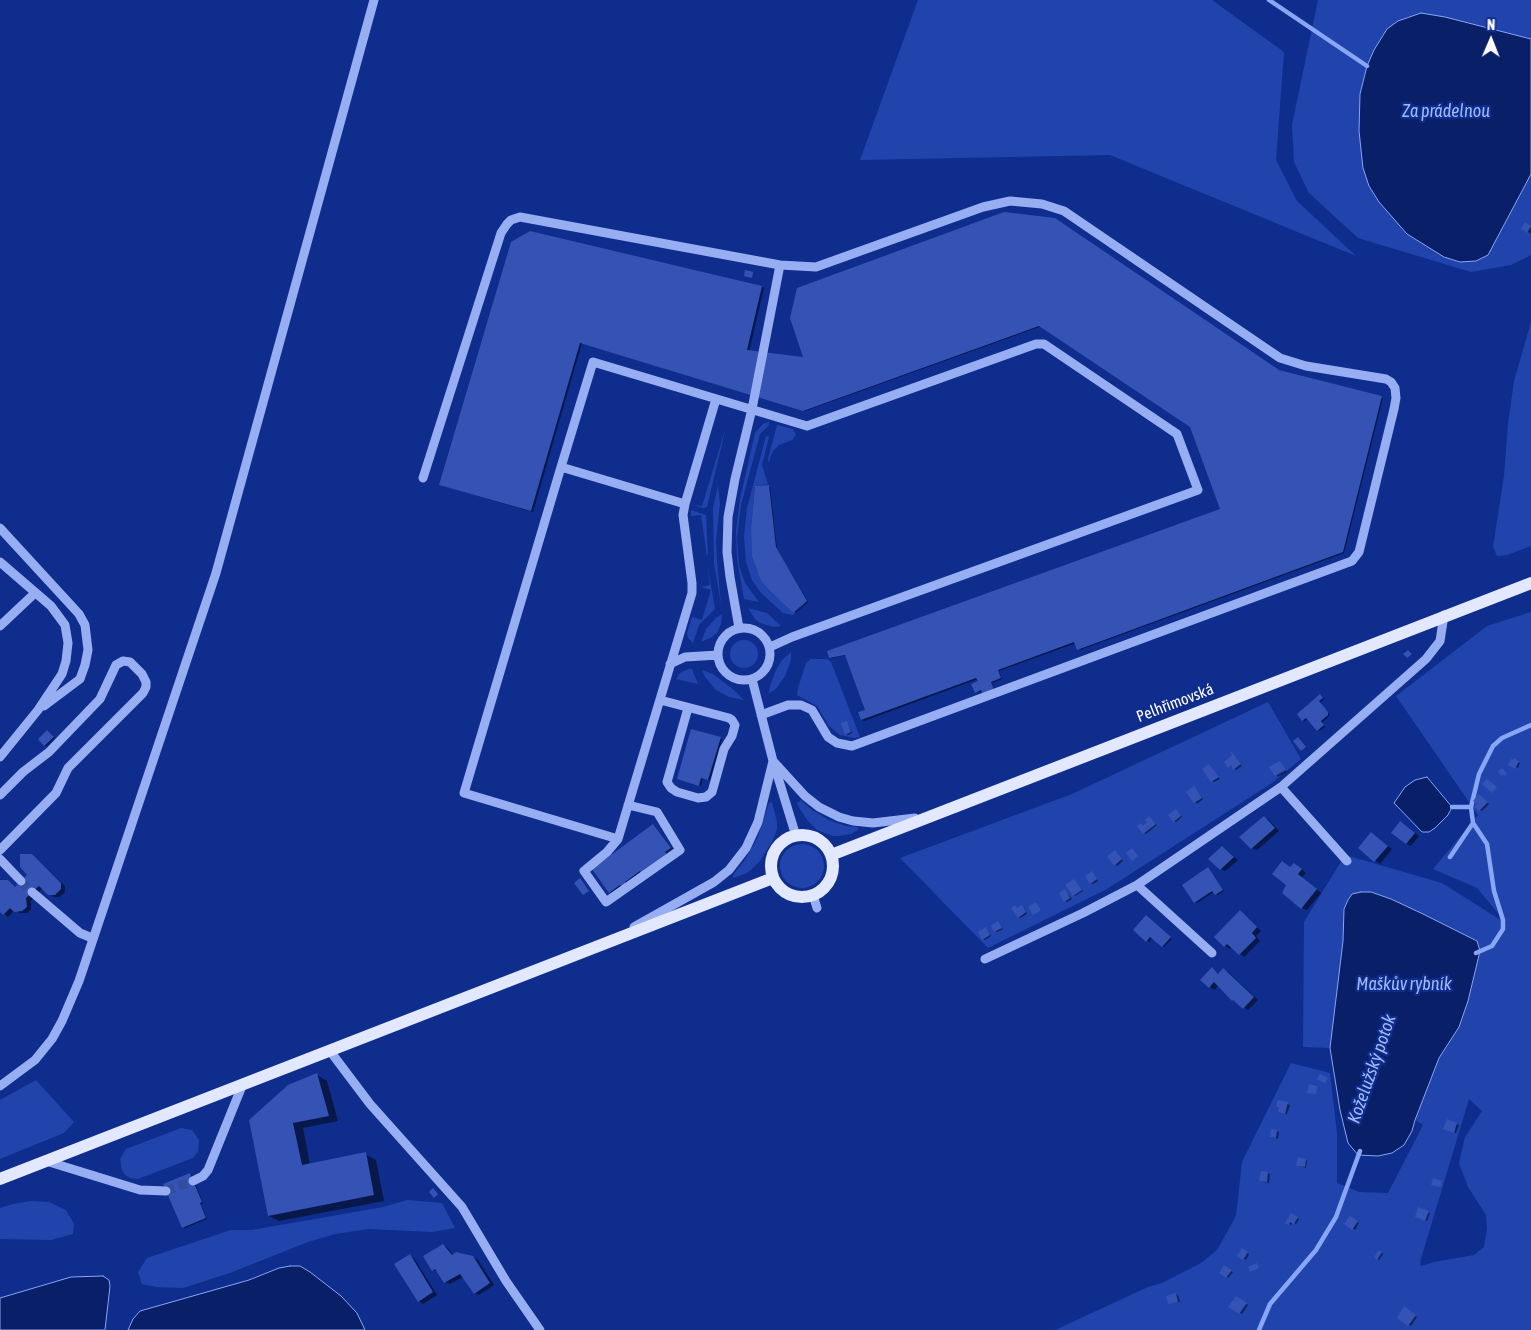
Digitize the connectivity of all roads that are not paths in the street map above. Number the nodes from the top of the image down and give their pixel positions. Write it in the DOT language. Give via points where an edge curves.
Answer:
graph roads {
  1 [pos="374,0"];
  2 [pos="780,265"];
  3 [pos="716,399"];
  4 [pos="752,409"];
  5 [pos="561,467"];
  6 [pos="423,478"];
  7 [pos="685,504"];
  8 [pos="0,528"];
  9 [pos="0,562"];
  10 [pos="1531,583"];
  11 [pos="35,593"];
  12 [pos="1444,616"];
  13 [pos="0,626"];
  14 [pos="739,628"];
  15 [pos="770,647"];
  16 [pos="718,655"];
  17 [pos="670,664"];
  18 [pos="752,679"];
  19 [pos="660,700"];
  20 [pos="688,708"];
  21 [pos="38,710"];
  22 [pos="761,715"];
  23 [pos="0,757"];
  24 [pos="773,761"];
  25 [pos="1281,787"];
  26 [pos="0,795"];
  27 [pos="628,805"];
  28 [pos="929,817"];
  29 [pos="796,836"];
  30 [pos="618,839"];
  31 [pos="0,850"];
  32 [pos="831,855"];
  33 [pos="0,859"];
  34 [pos="1347,861"];
  35 [pos="773,878"];
  36 [pos="21,881"];
  37 [pos="1137,885"];
  38 [pos="32,892"];
  39 [pos="92,938"];
  40 [pos="605,944"];
  41 [pos="1212,953"];
  42 [pos="985,959"];
  43 [pos="330,1051"];
  44 [pos="0,1086"];
  45 [pos="242,1086"];
  46 [pos="46,1161"];
  47 [pos="0,1179"];
  48 [pos="193,1181"];
  49 [pos="166,1191"];
  50 [pos="540,1330"];
  1 -- 39 [label="street" via="216,573"];
  2 -- 4 [label="street"];
  2 -- 6 [label="street" via="530,218 511,220 502,234"];
  2 -- 22 [label="street" via="816,267 1000,202 1042,204 1064,211 1280,358 1306,366 1386,379 1395,388 1396,398 1359,552 1352,561 852,746 828,737 812,710 801,705 788,705"];
  3 -- 4 [label="street"];
  3 -- 5 [label="street" via="593,362"];
  3 -- 7 [label="street"];
  4 -- 14 [label="street" via="728,517 730,577"];
  4 -- 15 [label="street" via="807,426 1027,346 1044,344 1178,434 1198,490"];
  5 -- 7 [label="street"];
  5 -- 30 [label="street" via="464,793"];
  7 -- 17 [label="street" via="683,515 692,593"];
  8 -- 21 [label="street" via="79,614 86,632 88,650 80,678"];
  9 -- 11 [label="street"];
  10 -- 12 [label="main road, Pelhřimovská"];
  11 -- 13 [label="street"];
  11 -- 21 [label="street" via="62,621 68,643 62,674"];
  12 -- 25 [label="street" via="1440,641 1426,659"];
  12 -- 28 [label="main road, Pelhřimovská"];
  14 -- 15 [label="street" via="758,631"];
  14 -- 16 [label="street" via="723,638"];
  15 -- 18 [label="street" via="769,663 759,676"];
  16 -- 17 [label="street" via="686,657"];
  16 -- 18 [label="street" via="729,675"];
  17 -- 19 [label="street"];
  18 -- 22 [label="street"];
  19 -- 20 [label="street"];
  19 -- 27 [label="street"];
  20 -- 20 [label="street" via="667,782 677,792 706,797 712,792 724,749 735,726 729,718"];
  21 -- 23 [label="street"];
  22 -- 24 [label="street"];
  24 -- 28 [label="street" via="805,796 839,817 873,823"];
  24 -- 29 [label="street"];
  24 -- 40 [label="street" via="758,822 746,848 729,870 714,882"];
  25 -- 34 [label="street"];
  25 -- 37 [label="street"];
  26 -- 31 [label="street" via="49,752 100,699 116,665 130,662 142,674 146,682 143,693 68,768 56,793"];
  27 -- 30 [label="street"];
  27 -- 30 [label="street" via="657,812 680,850 606,902 584,870"];
  28 -- 32 [label="main road, Pelhřimovská"];
  29 -- 32 [label="main road" via="813,837"];
  29 -- 35 [label="main road" via="787,839 775,852 771,869"];
  32 -- 35 [label="main road" via="833,871 815,901 790,895"];
  33 -- 36 [label="street"];
  35 -- 40 [label="main road"];
  37 -- 41 [label="street"];
  37 -- 42 [label="street"];
  38 -- 39 [label="street" via="80,933"];
  39 -- 44 [label="street" via="79,981 52,1039 35,1060"];
  40 -- 43 [label="main road"];
  43 -- 45 [label="main road"];
  43 -- 50 [label="street" via="370,1104 462,1208"];
  45 -- 46 [label="main road"];
  45 -- 48 [label="street" via="208,1170"];
  46 -- 47 [label="main road"];
  46 -- 49 [label="street" via="140,1190"];
}
